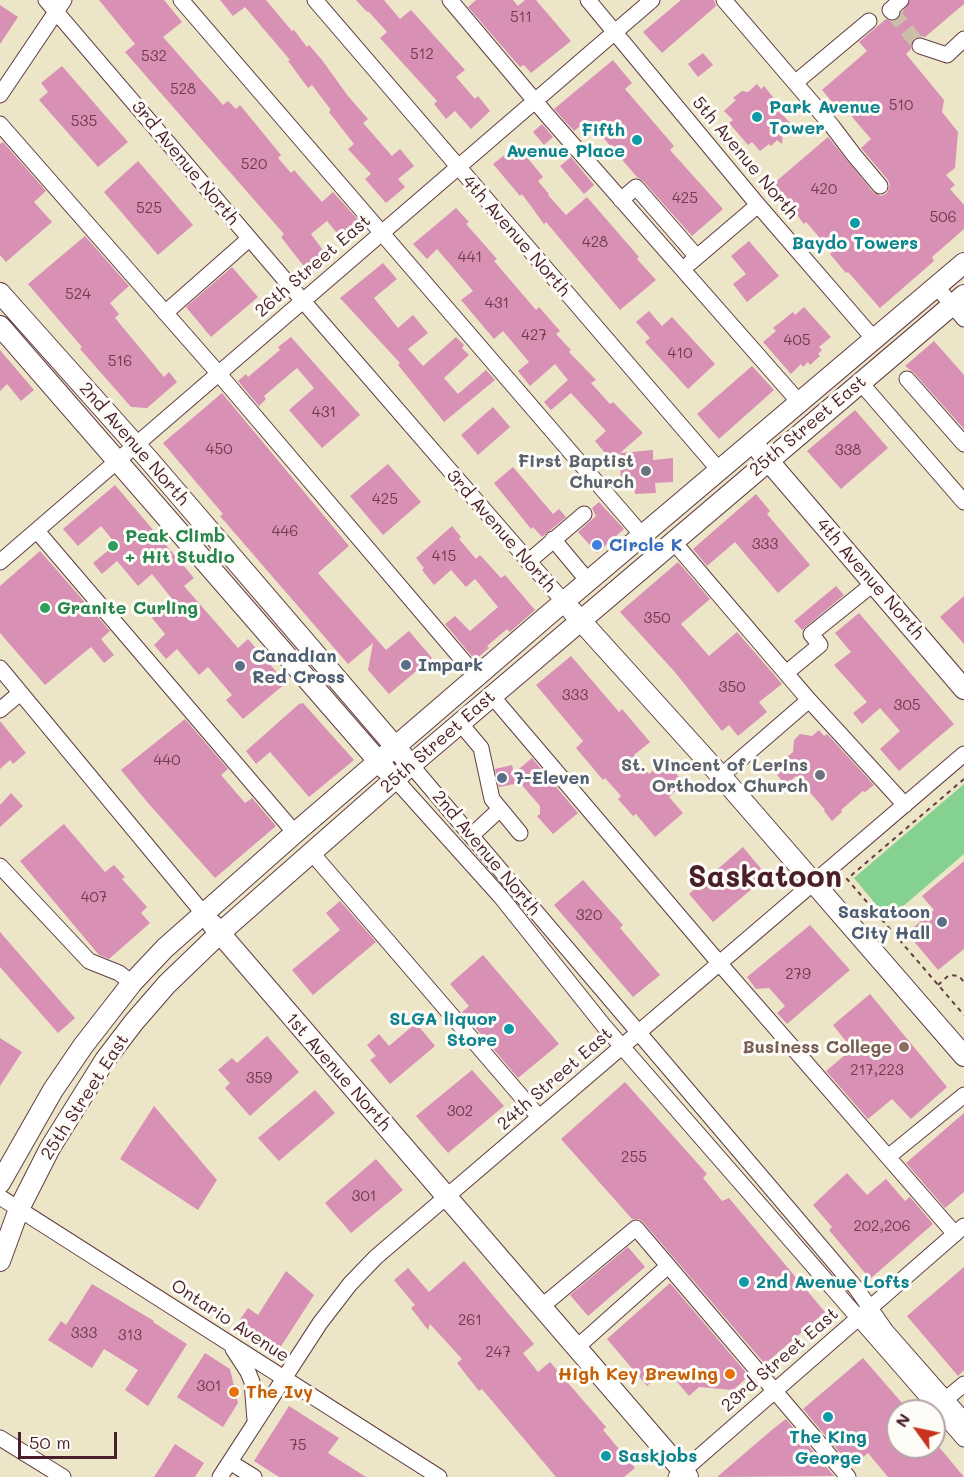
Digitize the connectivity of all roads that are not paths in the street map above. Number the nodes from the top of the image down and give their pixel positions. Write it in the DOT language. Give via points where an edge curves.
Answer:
graph roads {
  1 [pos="181,0"];
  2 [pos="315,0"];
  3 [pos="450,0"];
  4 [pos="588,0"];
  5 [pos="652,0"];
  6 [pos="723,0"];
  7 [pos="56,4"];
  8 [pos="869,21"];
  9 [pos="615,31"];
  10 [pos="964,39"];
  11 [pos="920,45"];
  12 [pos="796,82"];
  13 [pos="0,95"];
  14 [pos="535,102"];
  15 [pos="0,124"];
  16 [pos="457,167"];
  17 [pos="880,186"];
  18 [pos="621,200"];
  19 [pos="758,204"];
  20 [pos="381,232"];
  21 [pos="249,239"];
  22 [pos="697,257"];
  23 [pos="964,263"];
  24 [pos="682,270"];
  25 [pos="936,286"];
  26 [pos="0,293"];
  27 [pos="303,301"];
  28 [pos="960,306"];
  29 [pos="165,313"];
  30 [pos="0,326"];
  31 [pos="874,339"];
  32 [pos="219,374"];
  33 [pos="907,379"];
  34 [pos="860,382"];
  35 [pos="799,402"];
  36 [pos="752,442"];
  37 [pos="964,444"];
  38 [pos="135,445"];
  39 [pos="117,461"];
  40 [pos="768,461"];
  41 [pos="719,470"];
  42 [pos="964,502"];
  43 [pos="584,514"];
  44 [pos="37,531"];
  45 [pos="642,535"];
  46 [pos="553,539"];
  47 [pos="673,541"];
  48 [pos="0,562"];
  49 [pos="528,562"];
  50 [pos="588,581"];
  51 [pos="873,584"];
  52 [pos="564,602"];
  53 [pos="581,619"];
  54 [pos="0,668"];
  55 [pos="786,673"];
  56 [pos="477,677"];
  57 [pos="964,689"];
  58 [pos="20,693"];
  59 [pos="492,696"];
  60 [pos="809,700"];
  61 [pos="0,710"];
  62 [pos="460,723"];
  63 [pos="396,747"];
  64 [pos="964,754"];
  65 [pos="378,762"];
  66 [pos="411,765"];
  67 [pos="721,776"];
  68 [pos="395,779"];
  69 [pos="905,806"];
  70 [pos="500,809"];
  71 [pos="295,833"];
  72 [pos="520,833"];
  73 [pos="472,835"];
  74 [pos="311,852"];
  75 [pos="0,866"];
  76 [pos="815,884"];
  77 [pos="203,913"];
  78 [pos="220,933"];
  79 [pos="720,964"];
  80 [pos="132,983"];
  81 [pos="638,1033"];
  82 [pos="622,1047"];
  83 [pos="964,1056"];
  84 [pos="964,1095"];
  85 [pos="539,1118"];
  86 [pos="888,1157"];
  87 [pos="0,1183"];
  88 [pos="0,1197"];
  89 [pos="446,1197"];
  90 [pos="19,1209"];
  91 [pos="959,1230"];
  92 [pos="0,1261"];
  93 [pos="668,1266"];
  94 [pos="542,1307"];
  95 [pos="865,1312"];
  96 [pos="230,1344"];
  97 [pos="576,1348"];
  98 [pos="283,1378"];
  99 [pos="964,1384"];
  100 [pos="774,1391"];
  101 [pos="946,1399"];
  102 [pos="255,1420"];
  103 [pos="964,1420"];
  104 [pos="0,1438"];
  105 [pos="964,1439"];
  106 [pos="230,1462"];
  107 [pos="682,1475"];
  108 [pos="63,1477"];
  109 [pos="220,1477"];
  110 [pos="254,1477"];
  111 [pos="439,1477"];
  112 [pos="848,1477"];
  1 -- 20 [label="street"];
  2 -- 16 [label="street, 4th Avenue North"];
  3 -- 14 [label="street"];
  4 -- 9 [label="street, 5th Avenue North"];
  5 -- 9 [label="street, 26th Street East"];
  6 -- 12 [label="street"];
  7 -- 13 [label="street"];
  7 -- 21 [label="street, 3rd Avenue North"];
  8 -- 12 [label="street"];
  9 -- 14 [label="street, 26th Street East"];
  9 -- 19 [label="street, 5th Avenue North"];
  10 -- 11 [label="street" via="947,55"];
  12 -- 17 [label="street"];
  14 -- 16 [label="street, 26th Street East"];
  14 -- 18 [label="street"];
  15 -- 29 [label="street"];
  16 -- 20 [label="street, 26th Street East"];
  16 -- 41 [label="street, 4th Avenue North"];
  18 -- 22 [label="street" via="636,187"];
  18 -- 24 [label="street"];
  19 -- 22 [label="street"];
  19 -- 31 [label="street, 5th Avenue North"];
  20 -- 27 [label="street, 26th Street East"];
  20 -- 45 [label="street"];
  21 -- 27 [label="street, 3rd Avenue North"];
  21 -- 29 [label="street"];
  22 -- 24 [label="street"];
  23 -- 25 [label="main road, 25th Street East"];
  24 -- 35 [label="street"];
  25 -- 28 [label="street"];
  25 -- 31 [label="main road, 25th Street East"];
  26 -- 38 [label="main road, 2nd Avenue North"];
  27 -- 32 [label="street, 26th Street East"];
  27 -- 49 [label="street, 3rd Avenue North"];
  28 -- 34 [label="main road, 25th Street East"];
  29 -- 32 [label="street"];
  30 -- 39 [label="main road, 2nd Avenue North"];
  31 -- 35 [label="main road, 25th Street East"];
  32 -- 38 [label="street, 26th Street East"];
  32 -- 56 [label="street"];
  33 -- 37 [label="street"];
  34 -- 40 [label="main road, 25th Street East"];
  34 -- 42 [label="street"];
  35 -- 36 [label="main road, 25th Street East"];
  36 -- 40 [label="main road, 4th Avenue North"];
  36 -- 41 [label="main road, 25th Street East"];
  38 -- 39 [label="street, 26th Street East"];
  38 -- 63 [label="main road, 2nd Avenue North"];
  39 -- 44 [label="street, 26th Street East"];
  39 -- 65 [label="main road, 2nd Avenue North"];
  40 -- 47 [label="main road, 25th Street East"];
  40 -- 51 [label="main road, 4th Avenue North"];
  41 -- 45 [label="main road, 25th Street East"];
  43 -- 46 [label="street"];
  44 -- 48 [label="street, 26th Street East"];
  44 -- 71 [label="street"];
  45 -- 50 [label="main road, 25th Street East"];
  46 -- 49 [label="street"];
  46 -- 50 [label="street"];
  47 -- 53 [label="main road, 25th Street East"];
  47 -- 55 [label="street"];
  49 -- 52 [label="street, 3rd Avenue North"];
  50 -- 52 [label="main road, 25th Street East"];
  51 -- 55 [label="street" via="811,634 820,645"];
  51 -- 57 [label="main road, 4th Avenue North"];
  52 -- 53 [label="main road, 3rd Avenue North"];
  52 -- 56 [label="main road, 25th Street East"];
  53 -- 59 [label="main road, 25th Street East"];
  53 -- 67 [label="main road, 3rd Avenue North"];
  54 -- 58 [label="street, 1st Avenue North"];
  55 -- 60 [label="street"];
  56 -- 63 [label="main road, 25th Street East"];
  58 -- 61 [label="street"];
  58 -- 77 [label="street, 1st Avenue North"];
  59 -- 62 [label="main road, 25th Street East"];
  59 -- 79 [label="street"];
  60 -- 67 [label="street"];
  60 -- 69 [label="street"];
  62 -- 66 [label="main road, 25th Street East"];
  62 -- 70 [label="street" via="481,748 492,800"];
  63 -- 65 [label="main road, 25th Street East"];
  63 -- 66 [label="main road, 2nd Avenue North"];
  64 -- 69 [label="street, 24th Street East"];
  65 -- 68 [label="main road, 2nd Avenue North"];
  65 -- 71 [label="main road, 25th Street East"];
  66 -- 68 [label="main road, 25th Street East"];
  66 -- 73 [label="street, 2nd Avenue North"];
  67 -- 76 [label="main road, 3rd Avenue North"];
  68 -- 74 [label="main road, 25th Street East"];
  68 -- 82 [label="street, 2nd Avenue North" via="501,897"];
  69 -- 76 [label="street, 24th Street East"];
  70 -- 72 [label="street"];
  70 -- 73 [label="street"];
  71 -- 77 [label="main road, 25th Street East"];
  73 -- 81 [label="street, 2nd Avenue North"];
  74 -- 78 [label="main road, 25th Street East"];
  74 -- 85 [label="street"];
  75 -- 80 [label="street" via="89,961"];
  76 -- 79 [label="street, 24th Street East"];
  76 -- 83 [label="main road, 3rd Avenue North"];
  77 -- 78 [label="main road, 1st Avenue North"];
  77 -- 80 [label="main road, 25th Street East"];
  78 -- 89 [label="main road, 1st Avenue North"];
  78 -- 90 [label="main road, 25th Street East" via="167,984 105,1060 50,1148"];
  79 -- 81 [label="street, 24th Street East"];
  79 -- 86 [label="street"];
  80 -- 87 [label="main road, 25th Street East" via="53,1090"];
  81 -- 82 [label="street, 24th Street East"];
  81 -- 95 [label="street, 2nd Avenue North" via="856,1288"];
  82 -- 85 [label="street, 24th Street East"];
  82 -- 95 [label="street, 2nd Avenue North"];
  84 -- 86 [label="street"];
  85 -- 89 [label="street, 24th Street East"];
  86 -- 91 [label="street"];
  88 -- 90 [label="street, Ontario Avenue"];
  89 -- 94 [label="main road, 1st Avenue North"];
  89 -- 98 [label="street, 24th Street East" via="354,1279"];
  90 -- 92 [label="main road, 25th Street East"];
  90 -- 96 [label="street, Ontario Avenue"];
  91 -- 95 [label="street, 23rd Street East"];
  93 -- 94 [label="street" via="636,1228"];
  93 -- 97 [label="street"];
  93 -- 100 [label="street"];
  94 -- 97 [label="main road, 1st Avenue North"];
  95 -- 100 [label="street, 23rd Street East"];
  95 -- 101 [label="street, 2nd Avenue North"];
  95 -- 105 [label="street, 2nd Avenue North"];
  96 -- 98 [label="street, Ontario Avenue"];
  96 -- 102 [label="street" via="252,1382"];
  97 -- 107 [label="main road, 1st Avenue North"];
  98 -- 102 [label="street, 24th Street East"];
  98 -- 111 [label="street, Ontario Avenue"];
  99 -- 101 [label="street"];
  100 -- 107 [label="street, 23rd Street East"];
  100 -- 112 [label="street"];
  101 -- 103 [label="street, 2nd Avenue North"];
  102 -- 106 [label="street, 24th Street East"];
  104 -- 108 [label="street"];
  106 -- 109 [label="street, 24th Street East"];
  106 -- 110 [label="street"];
}
